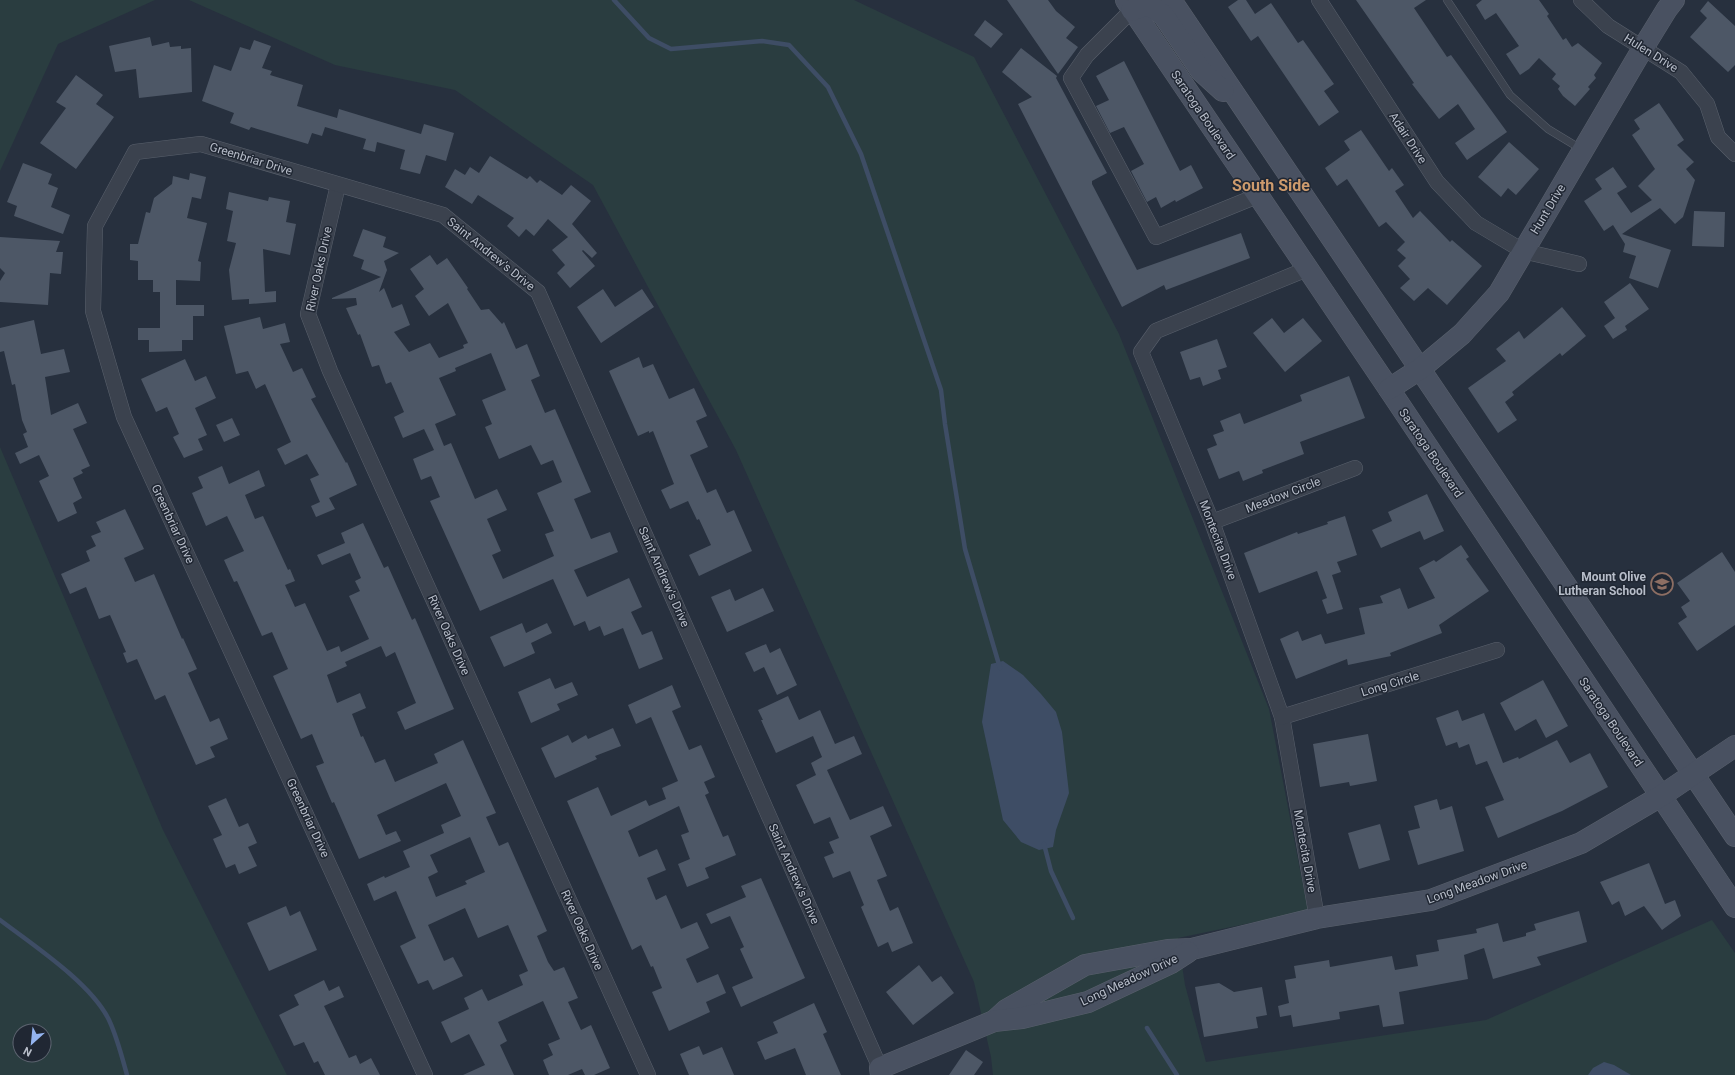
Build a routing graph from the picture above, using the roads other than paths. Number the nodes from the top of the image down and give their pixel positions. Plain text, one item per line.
1 (1171, 0) edge
2 (1319, 0) edge
3 (1447, 0) edge
4 (1581, 0) edge
5 (1674, 0) edge
6 (1129, 5) edge
7 (1643, 48) junction
8 (1248, 114) junction
9 (1583, 150) junction
10 (1735, 154) edge
11 (338, 184) junction
12 (1257, 196) junction
13 (1523, 251) junction
14 (1579, 264) dead end
15 (1307, 269) junction
16 (1420, 369) junction
17 (1389, 389) junction
18 (1355, 468) dead end
19 (1212, 522) junction
20 (1498, 650) dead end
21 (1282, 717) junction
22 (1734, 748) edge
23 (1694, 774) junction
24 (1661, 796) junction
25 (1735, 836) edge
26 (1735, 907) edge
27 (1317, 918) junction
28 (1192, 949) junction
29 (994, 1021) junction
30 (881, 1072) edge
31 (425, 1075) edge
32 (648, 1075) edge

1 - 8 main road
2 - 13 street, Adair Drive
3 - 9 lane
4 - 7 street, Hulen Drive
5 - 7 main road, Hunt Drive
6 - 8 main road
6 - 12 main road, Saratoga Boulevard
6 - 12 street
7 - 9 main road, Hunt Drive
7 - 10 street, Hulen Drive
8 - 16 main road
9 - 13 main road, Hunt Drive
11 - 30 street, Saint Andrew's Drive
11 - 31 street, Greenbriar Drive
11 - 32 street, River Oaks Drive
12 - 15 main road, Saratoga Boulevard
13 - 14 street, Adair Drive
13 - 16 main road, Hunt Drive
15 - 17 main road, Saratoga Boulevard
15 - 19 street, Montecita Drive
16 - 17 main road, Hunt Drive
16 - 23 main road
17 - 24 main road, Saratoga Boulevard
18 - 19 street, Meadow Circle
19 - 21 street, Montecita Drive
20 - 21 street, Long Circle
21 - 27 street, Montecita Drive
22 - 23 main road, Long Meadow Drive
23 - 24 main road, Long Meadow Drive
23 - 25 main road
24 - 26 main road, Saratoga Boulevard
24 - 27 main road, Long Meadow Drive
27 - 28 main road, Long Meadow Drive
28 - 29 main road, Long Meadow Drive
28 - 29 main road, Long Meadow Drive
29 - 30 main road, Long Meadow Drive

